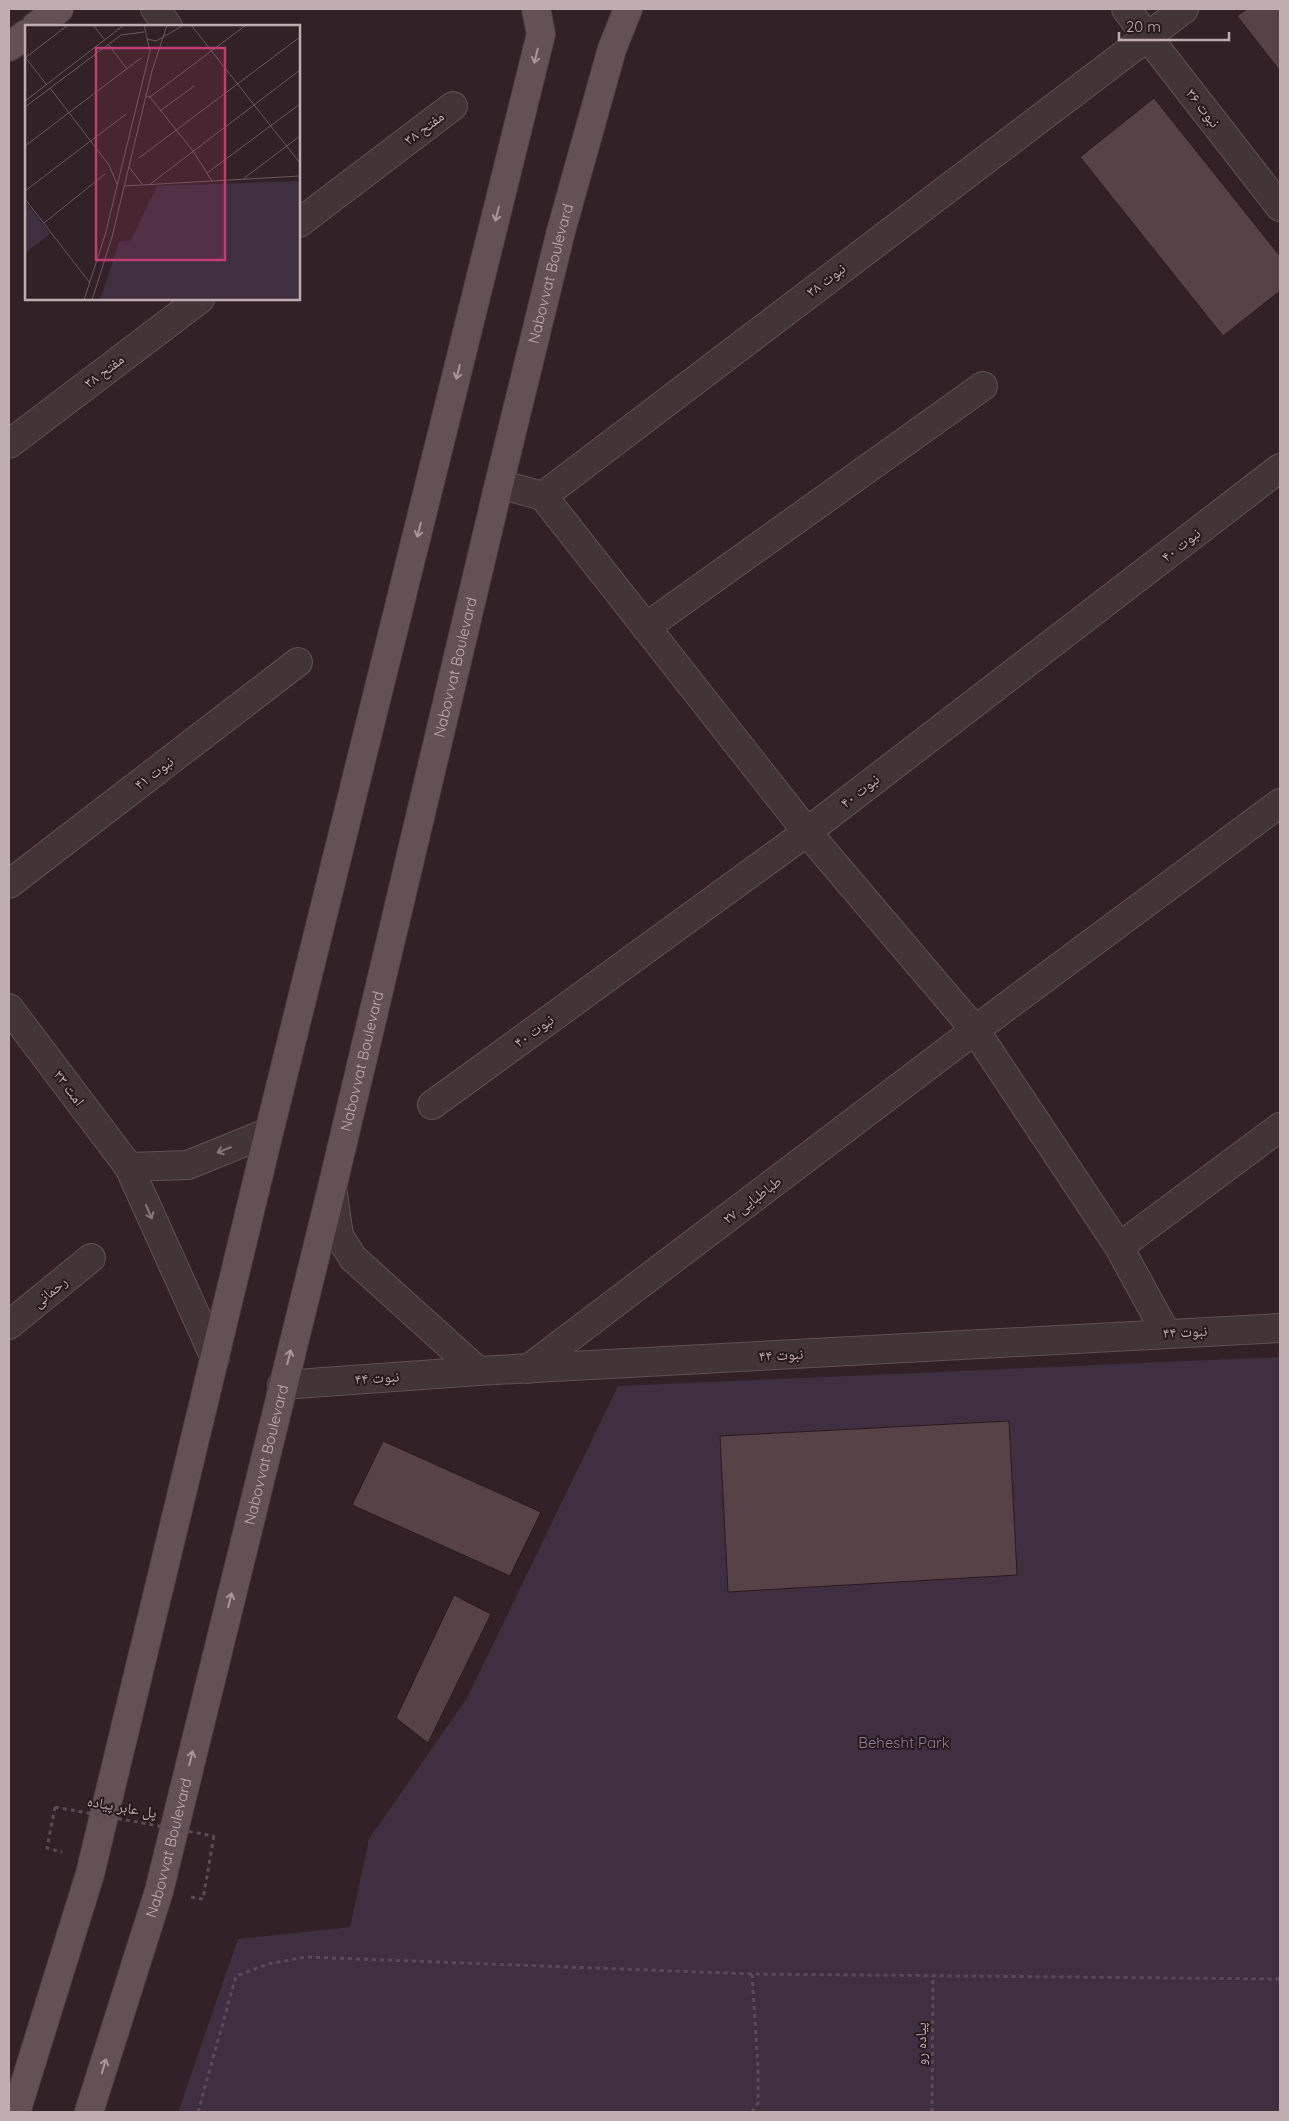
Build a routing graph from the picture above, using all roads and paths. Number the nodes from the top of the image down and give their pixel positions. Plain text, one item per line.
1 (59, 9) edge
2 (155, 9) edge
3 (536, 9) edge
4 (628, 9) edge
5 (1126, 9) edge
6 (1184, 9) edge
7 (37, 25) edge
8 (167, 25) edge
9 (25, 35) edge
10 (1146, 36) junction
11 (9, 47) edge
12 (453, 106) dead end
13 (1280, 207) edge
14 (302, 214) edge
15 (199, 300) edge
16 (983, 386) dead end
17 (9, 444) edge
18 (1280, 468) edge
19 (499, 484) junction
20 (543, 496) junction
21 (646, 627) junction
22 (298, 662) dead end
23 (1280, 803) edge
24 (807, 832) junction
25 (9, 884) edge
26 (9, 1008) edge
27 (975, 1030) junction
28 (432, 1105) dead end
29 (1280, 1127) edge
30 (269, 1132) junction
31 (129, 1167) junction
32 (332, 1188) junction
33 (1119, 1247) junction
34 (91, 1258) dead end
35 (9, 1325) edge
36 (1280, 1328) edge
37 (1166, 1333) junction
38 (215, 1358) junction
39 (528, 1369) junction
40 (478, 1371) junction
41 (282, 1384) junction
42 (47, 1848) dead end
43 (203, 1899) dead end
44 (752, 1974) junction
45 (933, 1976) junction
46 (1280, 1979) edge
47 (16, 2112) edge
48 (90, 2112) edge
49 (198, 2112) edge
50 (752, 2112) edge
51 (932, 2112) edge

1 - 7 main road
2 - 8 street
3 -> 30 main road
4 - 19 main road, Nabovvat Boulevard
5 - 10 street, نبوت ۳۶
6 - 10 street, نبوت ۳۸
9 - 11 main road
10 - 13 street, نبوت ۳۶
10 - 20 street, نبوت ۳۸
12 - 14 street, مفتح ۳۸
15 - 17 street, مفتح ۳۸
16 - 21 street
18 - 24 street, نبوت ۴۰
19 - 20 street
19 - 32 main road, Nabovvat Boulevard
20 - 21 street
21 - 24 street
22 - 25 street, نبوت ۴۱
23 - 27 street, طباطبایی ۲۷
24 - 27 street
24 - 28 street, نبوت ۴۰
26 - 31 street, امت ۳۳
27 - 33 street
27 - 39 street, طباطبایی ۲۷
29 - 33 street
30 -> 31 street
30 - 38 main road
31 -> 38 street, امت ۳۳
32 - 40 street
41 -> 32 main road, Nabovvat Boulevard
33 - 37 street
34 - 35 street, رحمانی
36 - 37 street, نبوت ۴۴
37 - 39 street, نبوت ۴۴
38 - 47 main road
39 - 40 street, نبوت ۴۴
40 - 41 street, نبوت ۴۴
48 -> 41 main road, Nabovvat Boulevard
42 - 43 path, پل عابر پیاده, bridge
44 - 45 path
44 - 49 path
44 - 50 path
45 - 46 path
45 - 51 path, پیاده رو

